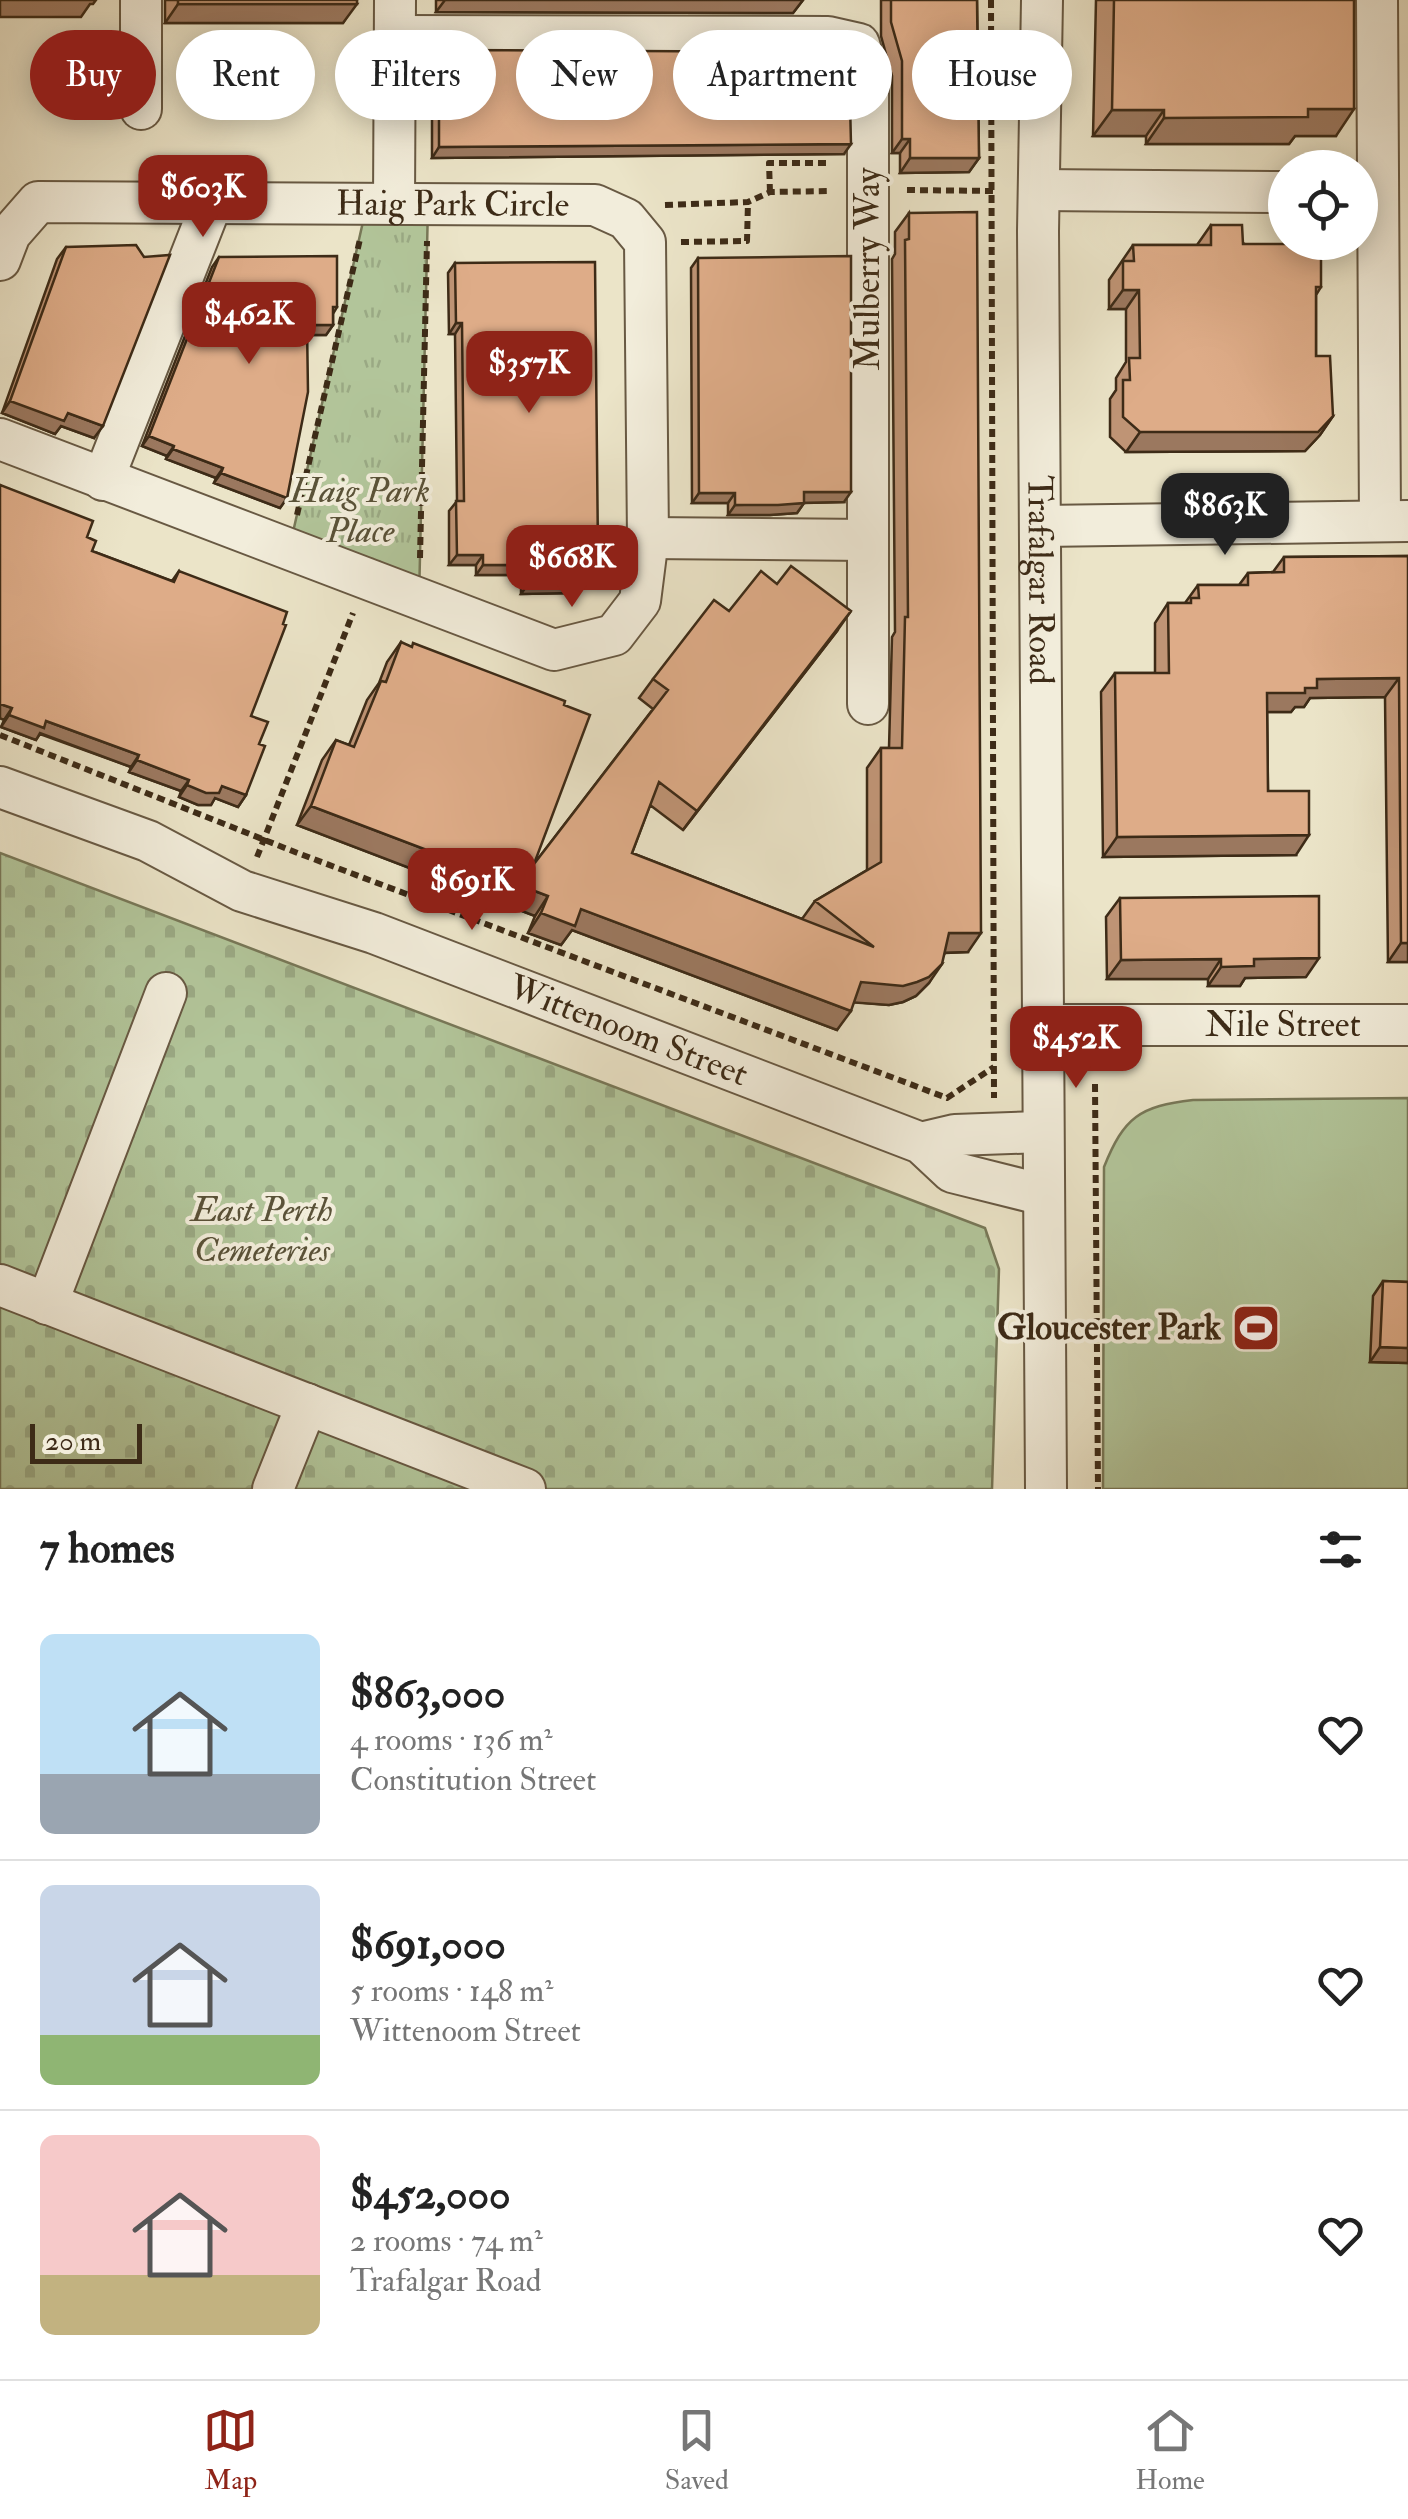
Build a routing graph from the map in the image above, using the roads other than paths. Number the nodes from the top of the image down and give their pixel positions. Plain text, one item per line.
1 (141, 0) edge
2 (1042, 0) edge
3 (395, 18) edge
4 (1387, 21) edge
5 (141, 30) edge
6 (1040, 190) junction
7 (1268, 192) edge
8 (1382, 193) edge
9 (394, 204) junction
10 (211, 205) junction
11 (0, 260) edge
12 (1394, 363) edge
13 (0, 440) edge
14 (103, 480) junction
15 (1394, 521) edge
16 (1042, 526) junction
17 (648, 538) junction
18 (868, 540) junction
19 (868, 704) dead end
20 (0, 787) edge
21 (166, 992) dead end
22 (1040, 1025) junction
23 (1408, 1025) edge
24 (921, 1143) junction
25 (1042, 1162) junction
26 (0, 1285) edge
27 (47, 1304) junction
28 (307, 1404) junction
29 (273, 1489) edge
30 (524, 1489) edge
31 (1046, 1489) edge

1 - 5 street
2 - 6 street, Trafalgar Road
3 - 9 street
3 - 18 street, Mulberry Way
4 - 8 street
6 - 7 street
6 - 16 street, Trafalgar Road
8 - 12 street
9 - 10 street, Haig Park Circle
9 - 17 street, Haig Park Circle
10 - 11 street, Haig Park Circle
10 - 14 street
12 - 15 street
13 - 14 street
14 - 17 street
15 - 16 street
16 - 22 street, Trafalgar Road
17 - 18 street
18 - 19 street, Mulberry Way
20 - 24 street, Wittenoom Street
21 - 27 street
22 - 23 street, Nile Street
22 - 25 street, Trafalgar Road
24 - 25 street
24 - 25 street, Wittenoom Street
25 - 31 street, Trafalgar Road
26 - 27 street
27 - 28 street
28 - 29 street
28 - 30 street

